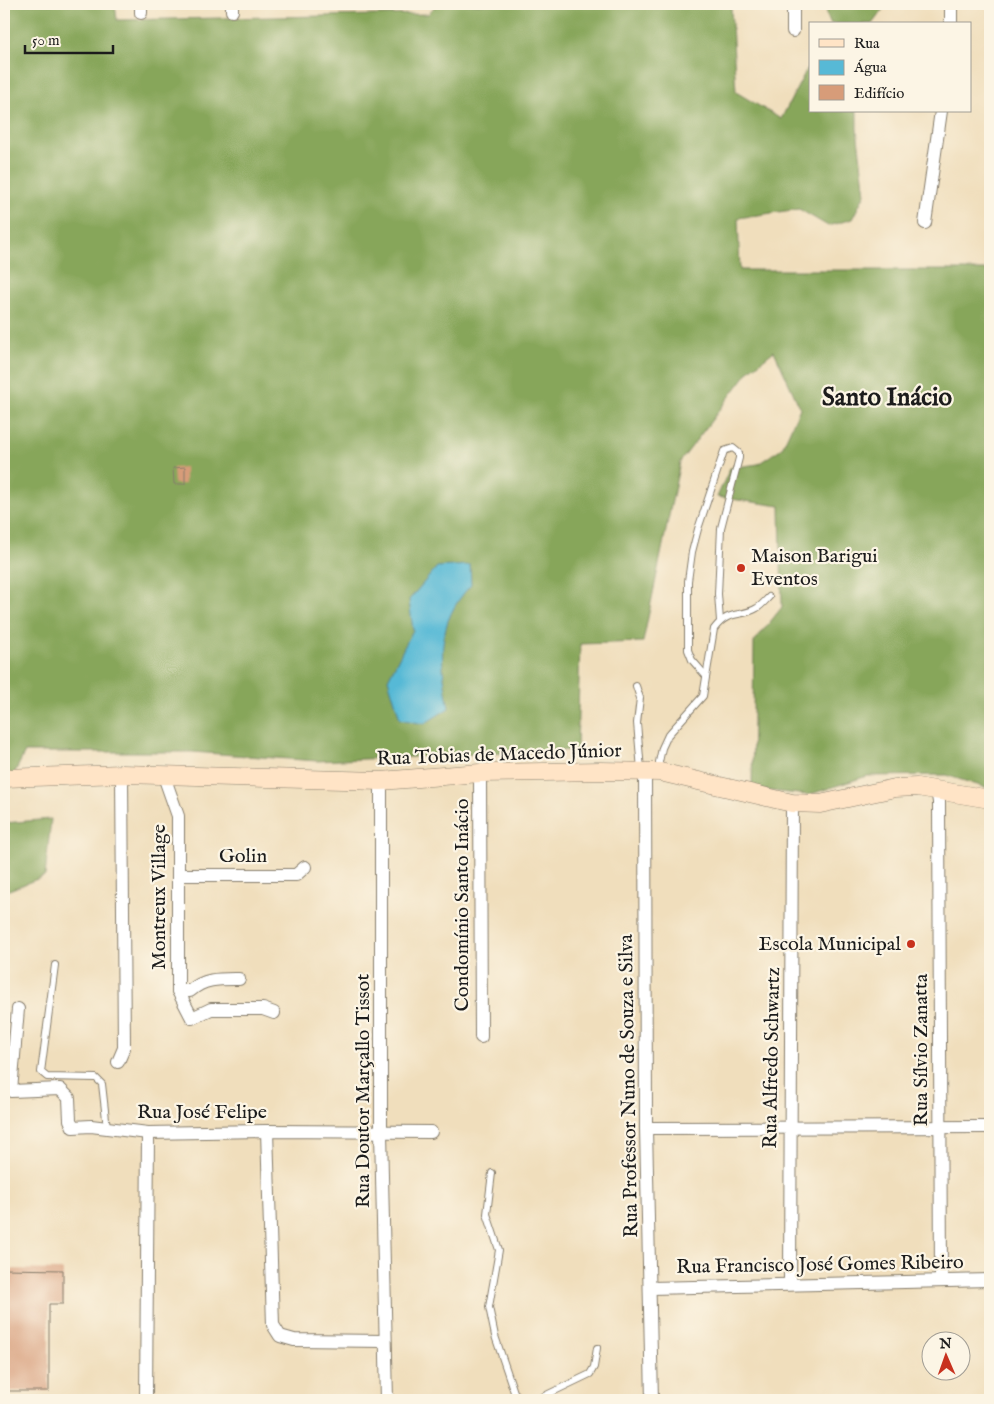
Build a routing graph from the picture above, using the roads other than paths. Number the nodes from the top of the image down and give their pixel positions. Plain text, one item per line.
1 (793, 4) edge
2 (951, 4) edge
3 (951, 22) edge
4 (793, 31) dead end
5 (942, 112) edge
6 (925, 223) dead end
7 (769, 597) dead end
8 (720, 621) junction
9 (706, 676) junction
10 (636, 686) dead end
11 (649, 772) junction
12 (480, 773) junction
13 (122, 774) junction
14 (166, 774) junction
15 (4, 778) edge
16 (381, 781) junction
17 (937, 790) junction
18 (990, 799) edge
19 (792, 803) junction
20 (305, 867) dead end
21 (179, 875) junction
22 (55, 965) dead end
23 (239, 979) dead end
24 (178, 991) junction
25 (18, 1009) dead end
26 (274, 1013) dead end
27 (481, 1038) dead end
28 (118, 1062) dead end
29 (8, 1091) edge
30 (790, 1126) junction
31 (990, 1127) edge
32 (107, 1128) junction
33 (646, 1128) junction
34 (940, 1128) junction
35 (267, 1131) junction
36 (381, 1132) junction
37 (431, 1132) dead end
38 (148, 1133) junction
39 (492, 1172) dead end
40 (990, 1280) edge
41 (941, 1281) junction
42 (790, 1283) junction
43 (651, 1288) junction
44 (384, 1341) junction
45 (597, 1348) dead end
46 (146, 1400) edge
47 (387, 1400) edge
48 (535, 1400) edge
49 (539, 1400) edge
50 (652, 1400) edge

1 - 4 street
2 - 3 street
5 - 6 street
7 - 8 lane
8 - 9 lane
8 - 9 lane
9 - 11 lane
10 - 11 lane
11 - 12 street, Rua Tobias de Macedo Júnior
11 - 19 street, Rua Tobias de Macedo Júnior
11 - 33 street, Rua Professor Nuno de Souza e Silva
12 - 16 street, Rua Tobias de Macedo Júnior
12 - 27 street, Condomínio Santo Inácio
13 - 14 street, Rua Tobias de Macedo Júnior
13 - 15 street, Rua Tobias de Macedo Júnior
13 - 28 street
14 - 16 street, Rua Tobias de Macedo Júnior
14 - 21 street, Montreux Village
16 - 36 street, Rua Doutor Marçallo Tissot
17 - 18 street, Rua Tobias de Macedo Júnior
17 - 19 street, Rua Tobias de Macedo Júnior
17 - 34 street, Rua Sílvio Zanatta
19 - 30 street, Rua Alfredo Schwartz
20 - 21 street, Golin
21 - 24 street, Montreux Village
22 - 32 lane
23 - 24 street
24 - 26 street, Montreux Village
25 - 29 street
29 - 32 street, Rua José Felipe
30 - 33 street
30 - 34 street
30 - 42 street, Rua Alfredo Schwartz
31 - 34 street
32 - 38 street, Rua José Felipe
33 - 43 street, Rua Professor Nuno de Souza e Silva
34 - 41 street, Rua Sílvio Zanatta
35 - 36 street, Rua José Felipe
35 - 38 street, Rua José Felipe
35 - 44 street
36 - 37 street, Rua José Felipe
36 - 44 street, Rua Doutor Marçallo Tissot
38 - 46 street
39 - 48 lane
40 - 41 street, Rua Francisco José Gomes Ribeiro
41 - 42 street, Rua Francisco José Gomes Ribeiro
42 - 43 street, Rua Francisco José Gomes Ribeiro
43 - 50 street, Rua Professor Nuno de Souza e Silva
44 - 47 street, Rua Doutor Marçallo Tissot
45 - 48 lane
48 - 49 lane

